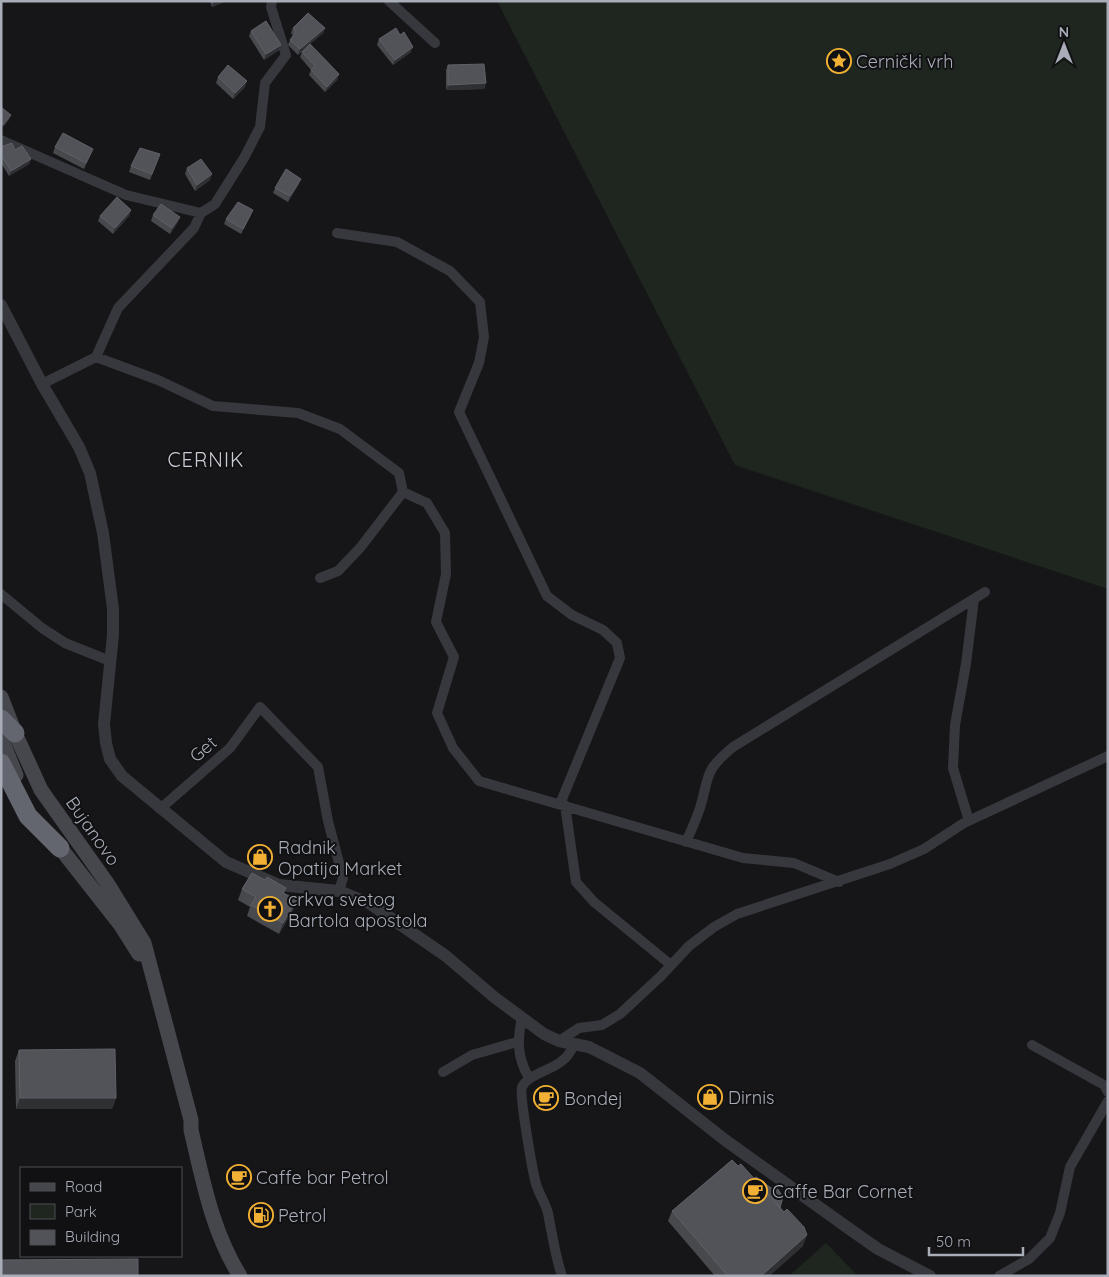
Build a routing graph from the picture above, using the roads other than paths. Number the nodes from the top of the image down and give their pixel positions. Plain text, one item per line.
1 (272, 1) edge
2 (389, 1) edge
3 (435, 43) dead end
4 (1, 140) edge
5 (201, 213) junction
6 (337, 233) dead end
7 (1, 306) edge
8 (96, 357) junction
9 (42, 384) junction
10 (403, 492) junction
11 (320, 578) dead end
12 (985, 592) dead end
13 (1, 594) edge
14 (974, 599) junction
15 (110, 661) junction
16 (1, 697) edge
17 (1, 719) edge
18 (8, 736) edge
19 (1108, 756) edge
20 (1, 764) edge
21 (562, 805) junction
22 (160, 809) junction
23 (969, 821) junction
24 (686, 842) junction
25 (60, 848) junction
26 (839, 882) junction
27 (339, 890) junction
28 (671, 965) junction
29 (156, 986) junction
30 (522, 1018) junction
31 (558, 1041) junction
32 (517, 1042) junction
33 (574, 1045) junction
34 (1032, 1045) dead end
35 (443, 1072) dead end
36 (529, 1078) junction
37 (1108, 1092) edge
38 (1108, 1101) edge
39 (240, 1276) edge
40 (562, 1276) edge
41 (930, 1276) edge
42 (999, 1276) edge

1 - 5 street
2 - 3 street
4 - 5 street
5 - 8 street
6 - 21 street
7 - 9 street
8 - 9 street
8 - 10 street
9 - 15 street
10 - 11 street
10 - 21 street
12 - 14 street
13 - 15 street
14 - 23 street
14 - 24 street
15 - 22 street
16 - 18 main road, Bujanovo
17 - 18 highway
18 - 25 main road, Bujanovo
18 - 29 main road, Bujanovo
19 - 23 street
20 - 25 highway
21 - 24 street
21 - 28 street
22 - 27 street
22 - 27 street, Get
23 - 26 street
24 - 26 street
25 - 29 main road, Bujanovo
26 - 28 street
27 - 30 street
28 - 31 street
29 - 39 main road, Bujanovo
30 - 31 street
30 - 32 street
31 - 33 street
32 - 35 street
32 - 36 street
33 - 36 street
33 - 41 street
34 - 37 street
36 - 40 street
38 - 42 street

